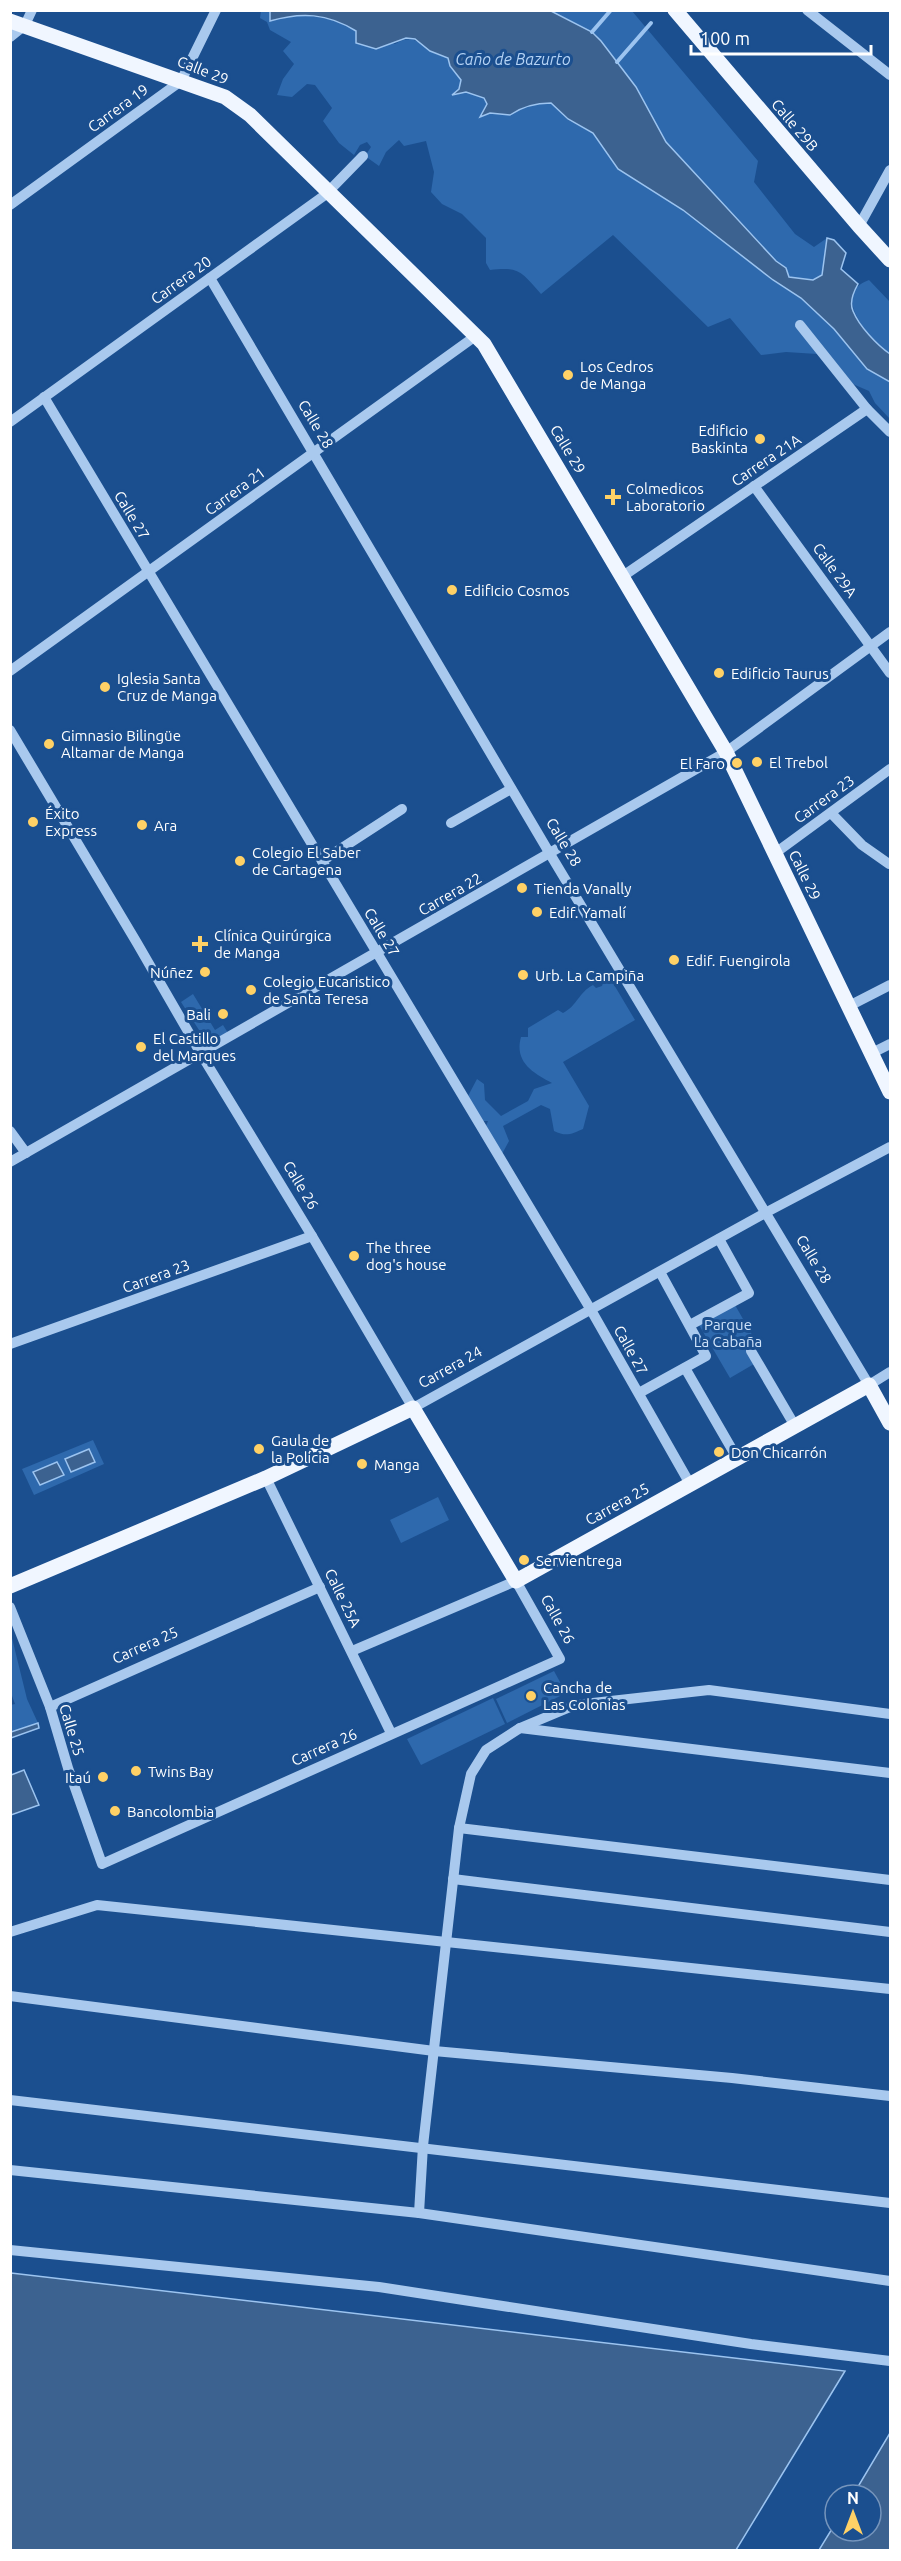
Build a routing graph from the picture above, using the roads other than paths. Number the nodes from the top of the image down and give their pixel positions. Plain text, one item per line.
1 (32, 10) edge
2 (216, 10) edge
3 (675, 10) edge
4 (807, 10) edge
5 (18, 23) edge
6 (10, 37) edge
7 (891, 75) edge
8 (181, 81) junction
9 (363, 156) dead end
10 (891, 170) edge
11 (330, 191) junction
12 (10, 205) edge
13 (858, 226) junction
14 (891, 260) edge
15 (210, 278) junction
16 (800, 325) dead end
17 (477, 335) junction
18 (44, 397) junction
19 (867, 409) junction
20 (10, 422) edge
21 (891, 432) edge
22 (312, 453) junction
23 (754, 486) junction
24 (149, 571) junction
25 (623, 576) junction
26 (891, 632) edge
27 (872, 646) junction
28 (10, 671) edge
29 (891, 673) edge
30 (10, 730) edge
31 (726, 752) junction
32 (891, 769) edge
33 (511, 789) junction
34 (402, 809) dead end
35 (831, 813) junction
36 (451, 823) dead end
37 (550, 854) junction
38 (774, 854) junction
39 (322, 861) junction
40 (889, 864) edge
41 (377, 953) junction
42 (891, 985) edge
43 (849, 1006) junction
44 (891, 1044) edge
45 (200, 1053) junction
46 (872, 1053) junction
47 (891, 1092) edge
48 (10, 1131) edge
49 (891, 1147) edge
50 (26, 1153) junction
51 (10, 1162) edge
52 (765, 1213) junction
53 (312, 1236) junction
54 (719, 1239) junction
55 (660, 1272) junction
56 (591, 1310) junction
57 (690, 1325) junction
58 (10, 1344) edge
59 (751, 1351) dead end
60 (685, 1368) junction
61 (891, 1372) edge
62 (868, 1385) junction
63 (639, 1393) junction
64 (413, 1408) junction
65 (891, 1422) edge
66 (795, 1426) junction
67 (737, 1458) junction
68 (266, 1478) junction
69 (690, 1484) junction
70 (516, 1581) junction
71 (10, 1586) edge
72 (321, 1587) junction
73 (10, 1606) edge
74 (352, 1652) junction
75 (560, 1659) joint
76 (50, 1707) junction
77 (891, 1714) edge
78 (520, 1728) junction
79 (391, 1733) junction
80 (891, 1773) edge
81 (459, 1828) junction
82 (102, 1864) joint
83 (453, 1879) junction
84 (891, 1880) edge
85 (10, 1932) edge
86 (891, 1932) edge
87 (448, 1941) junction
88 (891, 1989) edge
89 (10, 1996) edge
90 (434, 2051) junction
91 (891, 2096) edge
92 (10, 2100) edge
93 (423, 2146) junction
94 (10, 2170) edge
95 (891, 2203) edge
96 (419, 2213) junction
97 (10, 2250) edge
98 (891, 2281) edge
99 (891, 2361) edge

1 - 5 street
2 - 8 street, Carrera 19
3 - 13 main road, Calle 29B
4 - 7 street
5 - 6 street
5 - 8 main road, Calle 29
8 - 11 main road, Calle 29
8 - 12 street, Carrera 19
9 - 11 street, Carrera 20
10 - 13 street
11 - 15 street, Carrera 20
11 - 17 main road, Calle 29
13 - 14 main road, Calle 29B
15 - 18 street, Carrera 20
15 - 22 street, Calle 28
16 - 19 street
17 - 22 street, Carrera 21
17 - 25 main road, Calle 29
18 - 20 street, Carrera 20
18 - 24 street, Calle 27
19 - 21 street
19 - 23 street, Carrera 21A
22 - 24 street, Carrera 21
22 - 33 street, Calle 28
23 - 25 street, Carrera 21A
23 - 27 street, Calle 29A
24 - 28 street, Carrera 21
24 - 39 street, Calle 27
25 - 31 main road, Calle 29
26 - 27 street, Carrera 22
27 - 29 street, Calle 29A
27 - 31 street, Carrera 22
30 - 45 street, Calle 26
31 - 37 street, Carrera 22
31 - 38 main road, Calle 29
32 - 35 street, Carrera 23
33 - 36 street
33 - 37 street, Calle 28
34 - 39 street
35 - 38 street, Carrera 23
35 - 40 street
37 - 41 street, Carrera 22
37 - 52 street, Calle 28
38 - 43 main road, Calle 29
39 - 41 street, Calle 27
41 - 45 street, Carrera 22
41 - 56 street, Calle 27
42 - 43 street
43 - 46 main road, Calle 29
44 - 46 street
45 - 50 street, Carrera 22
45 - 53 street, Calle 26
46 - 47 main road, Calle 29
48 - 50 street
49 - 52 street, Carrera 24
50 - 51 street, Carrera 22
52 - 54 street, Carrera 24
52 - 62 street, Calle 28
53 - 58 street, Carrera 23
53 - 64 street, Calle 26
54 - 55 street, Carrera 24
54 - 57 street
55 - 56 street, Carrera 24
55 - 57 street
56 - 63 street, Calle 27
56 - 64 street, Carrera 24
57 - 60 street
59 - 66 street
60 - 63 street
60 - 67 street
61 - 62 street, Carrera 25
62 - 65 main road, Calle 28
62 - 66 main road, Carrera 25
63 - 69 street, Calle 27
64 - 68 main road, Carrera 24
64 - 70 main road, Calle 26
66 - 67 main road, Carrera 25
67 - 69 main road, Carrera 25
68 - 71 main road, Carrera 24
68 - 72 street, Calle 25A
69 - 70 main road, Carrera 25
70 - 74 street, Carrera 25
70 - 75 street, Calle 26
72 - 74 street, Calle 25A
72 - 76 street, Carrera 25
73 - 76 street, Calle 25
74 - 79 street, Calle 25A
75 - 79 street, Carrera 26
76 - 82 street, Calle 25
77 - 78 street
78 - 80 street
78 - 81 street
79 - 82 street, Carrera 26
81 - 83 street
81 - 84 street
83 - 86 street
83 - 87 street
85 - 87 street
87 - 88 street
87 - 90 street
89 - 90 street
90 - 91 street
90 - 93 street
92 - 93 street
93 - 95 street
93 - 96 street
94 - 96 street
96 - 98 street
97 - 99 street

